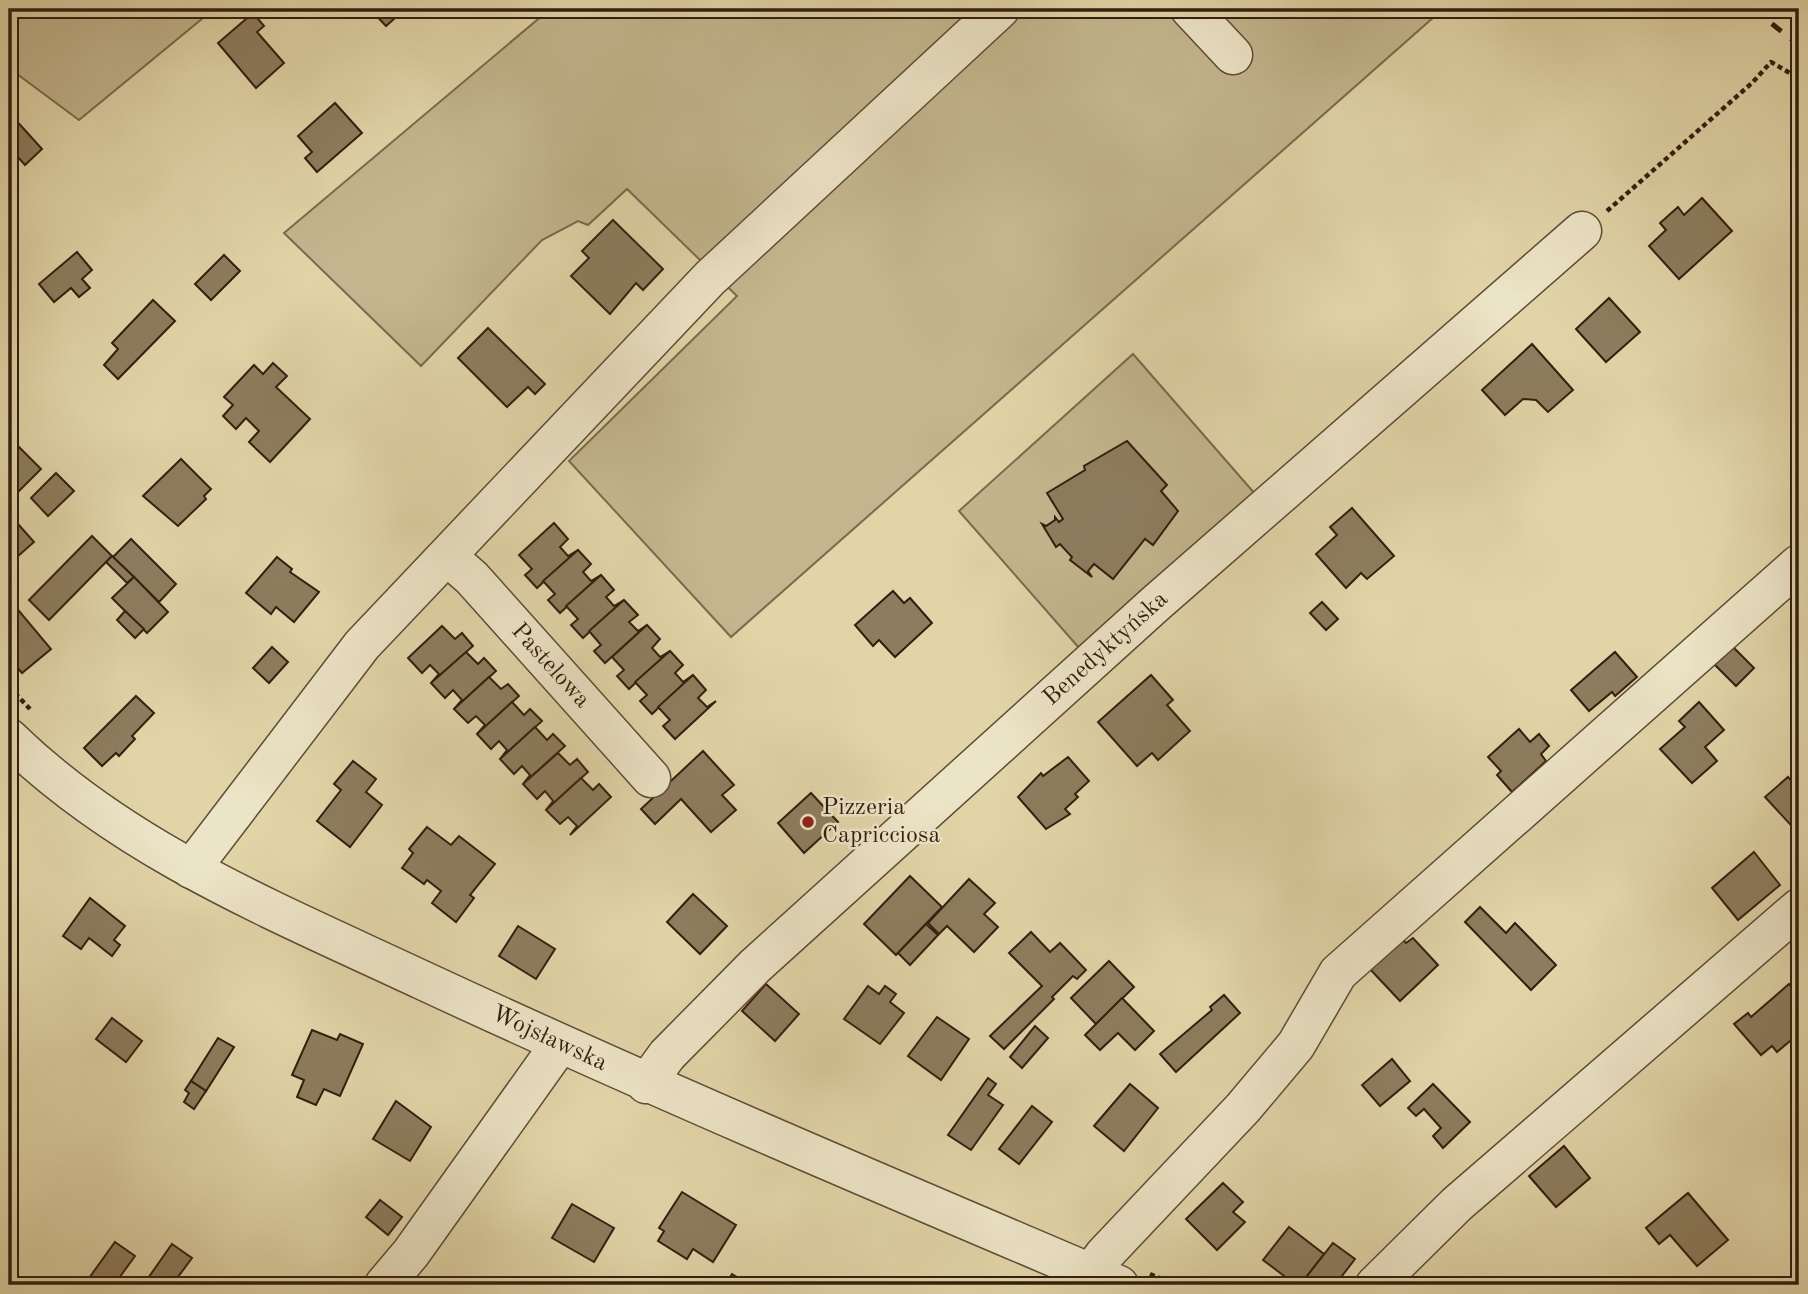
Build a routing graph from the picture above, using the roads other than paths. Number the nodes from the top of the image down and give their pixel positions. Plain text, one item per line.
1 (1000, 9) edge
2 (1190, 9) edge
3 (1233, 55) dead end
4 (1582, 231) road end
5 (448, 557) junction
6 (1799, 564) edge
7 (9, 738) edge
8 (651, 778) dead end
9 (191, 869) junction
10 (1799, 908) edge
11 (560, 1044) junction
12 (646, 1084) junction
13 (1105, 1279) edge
14 (384, 1285) edge
15 (1375, 1285) edge

1 - 5 street
2 - 3 street
4 - 12 street, Benedyktyńska
5 - 8 street, Pastelowa
5 - 9 street
6 - 13 street
7 - 9 street, Wojsławska
9 - 11 street, Wojsławska
10 - 15 street
11 - 12 street, Wojsławska
11 - 14 street
12 - 13 street, Wojsławska

